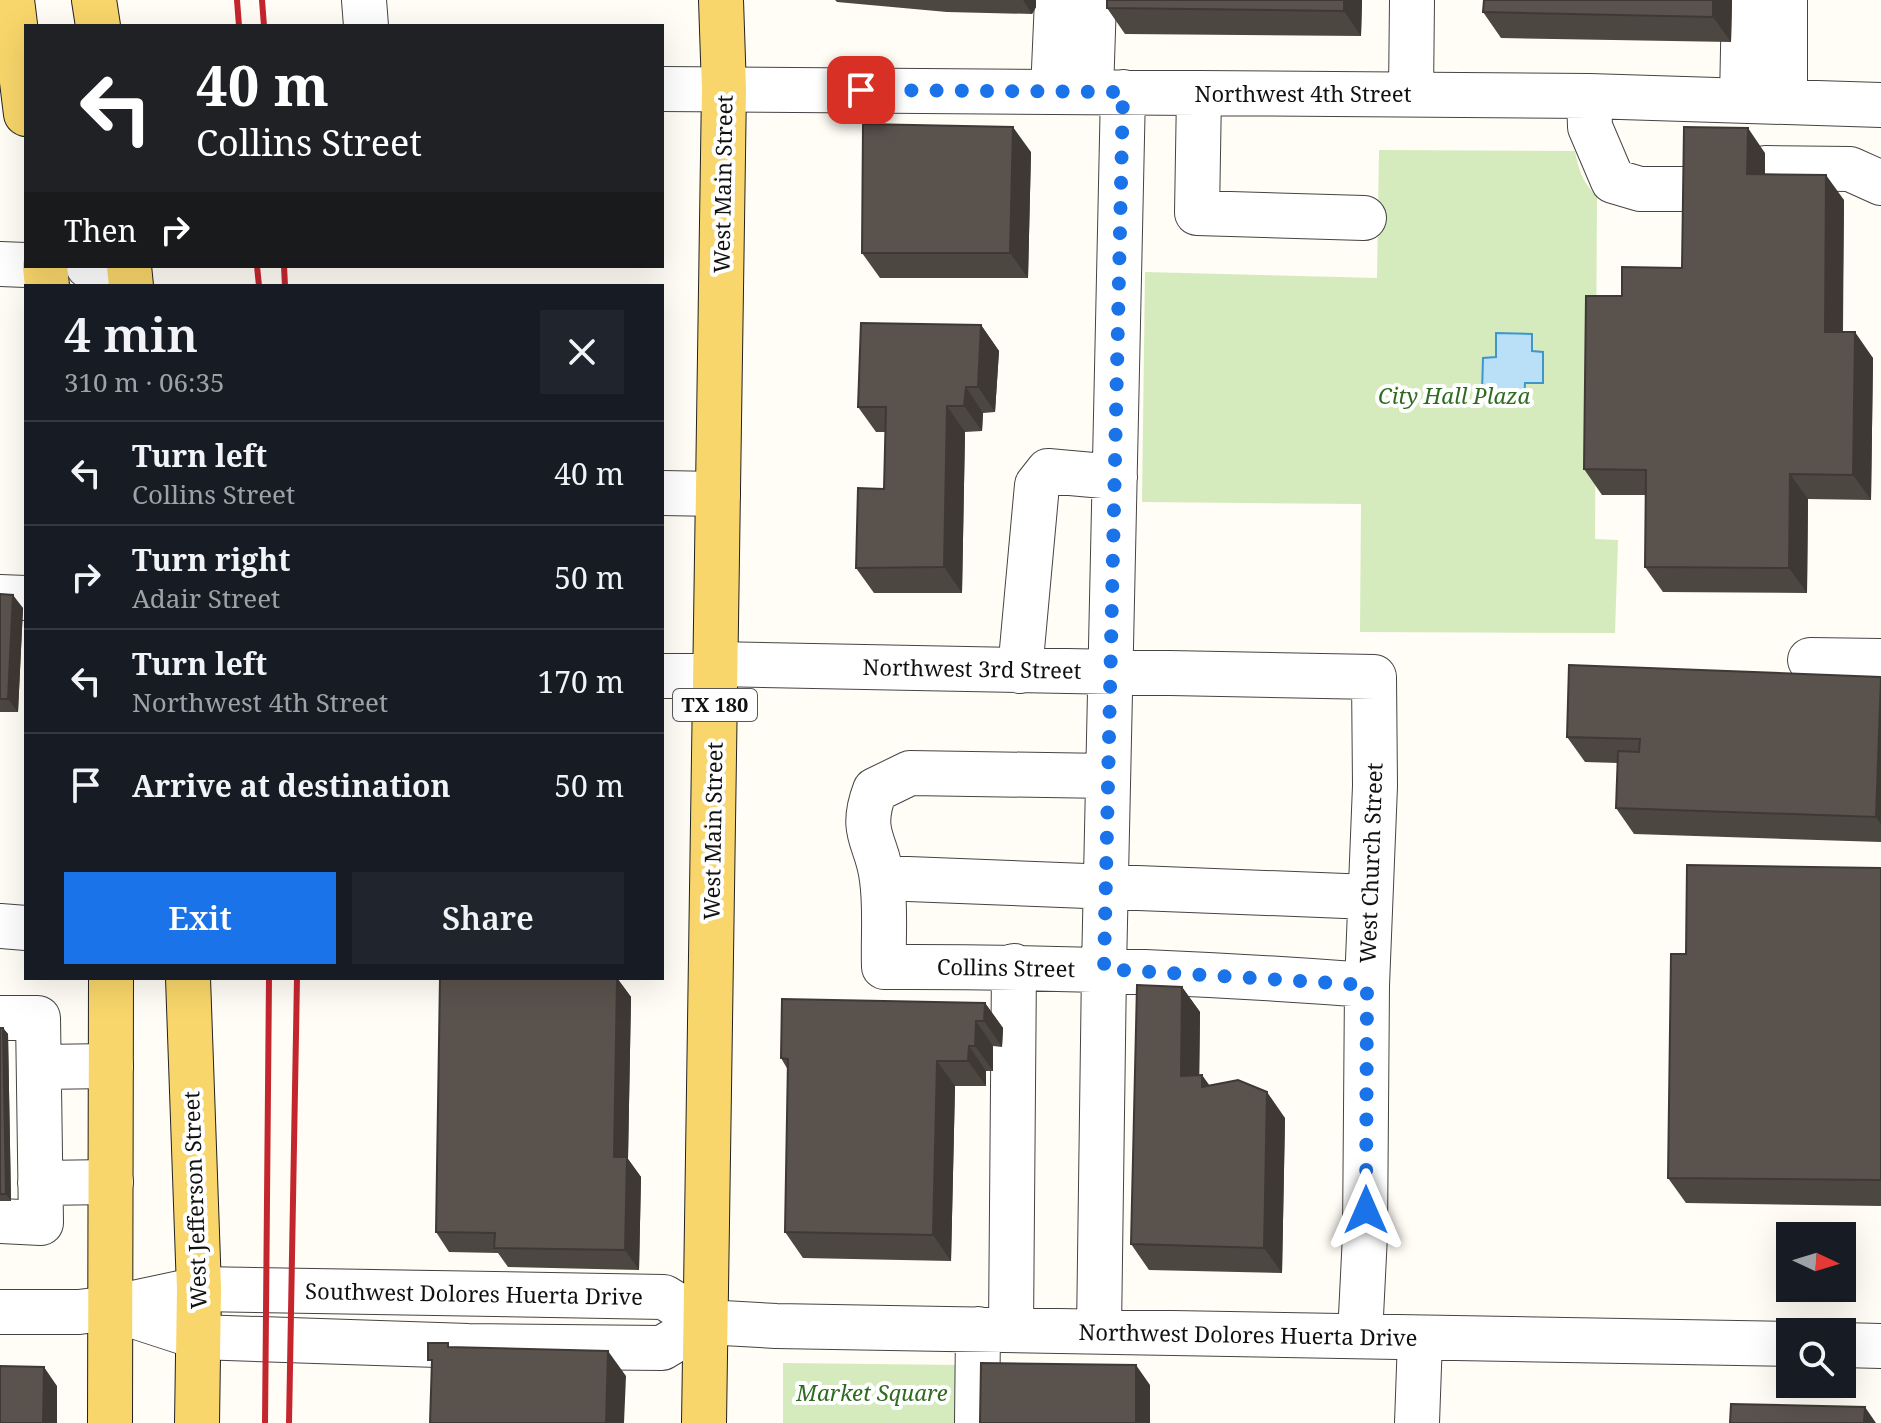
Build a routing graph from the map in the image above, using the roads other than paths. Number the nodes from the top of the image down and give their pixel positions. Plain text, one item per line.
1 (12, 0) edge
2 (94, 0) edge
3 (364, 0) edge
4 (721, 0) edge
5 (1057, 0) edge
6 (1094, 0) edge
7 (1412, 0) edge
8 (1744, 0) edge
9 (1785, 0) edge
10 (98, 24) edge
11 (366, 24) edge
12 (664, 89) edge
13 (724, 89) junction
14 (1089, 92) junction
15 (1199, 94) junction
16 (1411, 94) junction
17 (1604, 97) junction
18 (24, 98) edge
19 (1742, 100) junction
20 (1785, 102) junction
21 (1881, 105) edge
22 (1701, 178) edge
23 (1765, 178) edge
24 (1881, 186) edge
25 (1364, 218) dead end
26 (0, 264) edge
27 (24, 265) edge
28 (1115, 477) junction
29 (664, 493) edge
30 (718, 494) junction
31 (0, 597) edge
32 (24, 598) edge
33 (1810, 660) dead end
34 (1881, 661) edge
35 (715, 670) junction
36 (1020, 671) junction
37 (1110, 672) junction
38 (664, 676) edge
39 (1374, 677) joint
40 (1108, 776) junction
41 (882, 878) junction
42 (1105, 888) junction
43 (1370, 897) junction
44 (0, 926) edge
45 (24, 928) edge
46 (1014, 966) junction
47 (1104, 969) junction
48 (111, 980) edge
49 (188, 980) edge
50 (1367, 985) junction
51 (0, 1018) edge
52 (111, 1066) junction
53 (39, 1067) junction
54 (111, 1182) junction
55 (40, 1183) junction
56 (0, 1221) edge
57 (199, 1289) junction
58 (110, 1308) junction
59 (0, 1312) edge
60 (705, 1322) junction
61 (995, 1329) junction
62 (1099, 1331) junction
63 (1360, 1336) junction
64 (198, 1337) junction
65 (1420, 1339) junction
66 (1776, 1344) edge
67 (1856, 1345) edge
68 (1881, 1346) edge
69 (110, 1423) edge
70 (197, 1423) edge
71 (704, 1423) edge
72 (977, 1423) edge
73 (1417, 1423) edge

1 - 18 main road
2 - 10 main road
3 - 11 street
4 - 13 main road, West Main Street / TX 180
5 - 14 street
6 - 14 street
7 - 16 street
8 - 19 street
9 - 20 street
12 - 13 street, Northwest 4th Street
13 - 14 street, Northwest 4th Street
13 - 30 main road, West Main Street / TX 180
14 - 15 street, Northwest 4th Street
14 - 28 street
15 - 16 street, Northwest 4th Street
15 - 25 street
16 - 17 street, Northwest 4th Street
17 - 19 street, Northwest 4th Street
17 - 22 street
19 - 20 street, Northwest 4th Street
20 - 21 street, Northwest 4th Street
23 - 24 street
26 - 27 street
28 - 36 street
28 - 37 street
29 - 30 street
30 - 35 main road, West Main Street / TX 180
31 - 32 street
33 - 34 street
35 - 36 street, Northwest 3rd Street
35 - 38 street, Northwest 3rd Street
35 - 60 main road, West Main Street / TX 180
36 - 37 street, Northwest 3rd Street
37 - 39 street, Northwest 3rd Street
37 - 40 street
39 - 43 street, West Church Street
40 - 41 street
40 - 42 street
41 - 42 street
41 - 46 street, Collins Street
42 - 43 street
42 - 47 street
43 - 50 street, West Church Street
44 - 45 street
46 - 47 street, Collins Street
46 - 61 street
47 - 50 street, Collins Street
47 - 62 street
48 - 52 main road
49 - 57 main road, West Jefferson Street
50 - 63 street, West Church Street
51 - 53 street
52 - 53 street
52 - 54 main road
53 - 55 street
54 - 55 street
54 - 58 main road
55 - 56 street
57 - 58 street, Southwest Dolores Huerta Drive
57 - 60 street, Southwest Dolores Huerta Drive
57 - 64 main road, West Jefferson Street
58 - 59 street, Southwest Dolores Huerta Drive
58 - 64 street, Southwest Dolores Huerta Drive
58 - 69 main road
60 - 61 street, Northwest Dolores Huerta Drive
60 - 64 street, Southwest Dolores Huerta Drive
60 - 71 main road, West Main Street / TX 180
61 - 62 street, Northwest Dolores Huerta Drive
61 - 72 street
62 - 63 street, Northwest Dolores Huerta Drive
63 - 65 street, Northwest Dolores Huerta Drive
64 - 70 main road, West Jefferson Street
65 - 66 street, Northwest Dolores Huerta Drive
65 - 73 street
67 - 68 street

